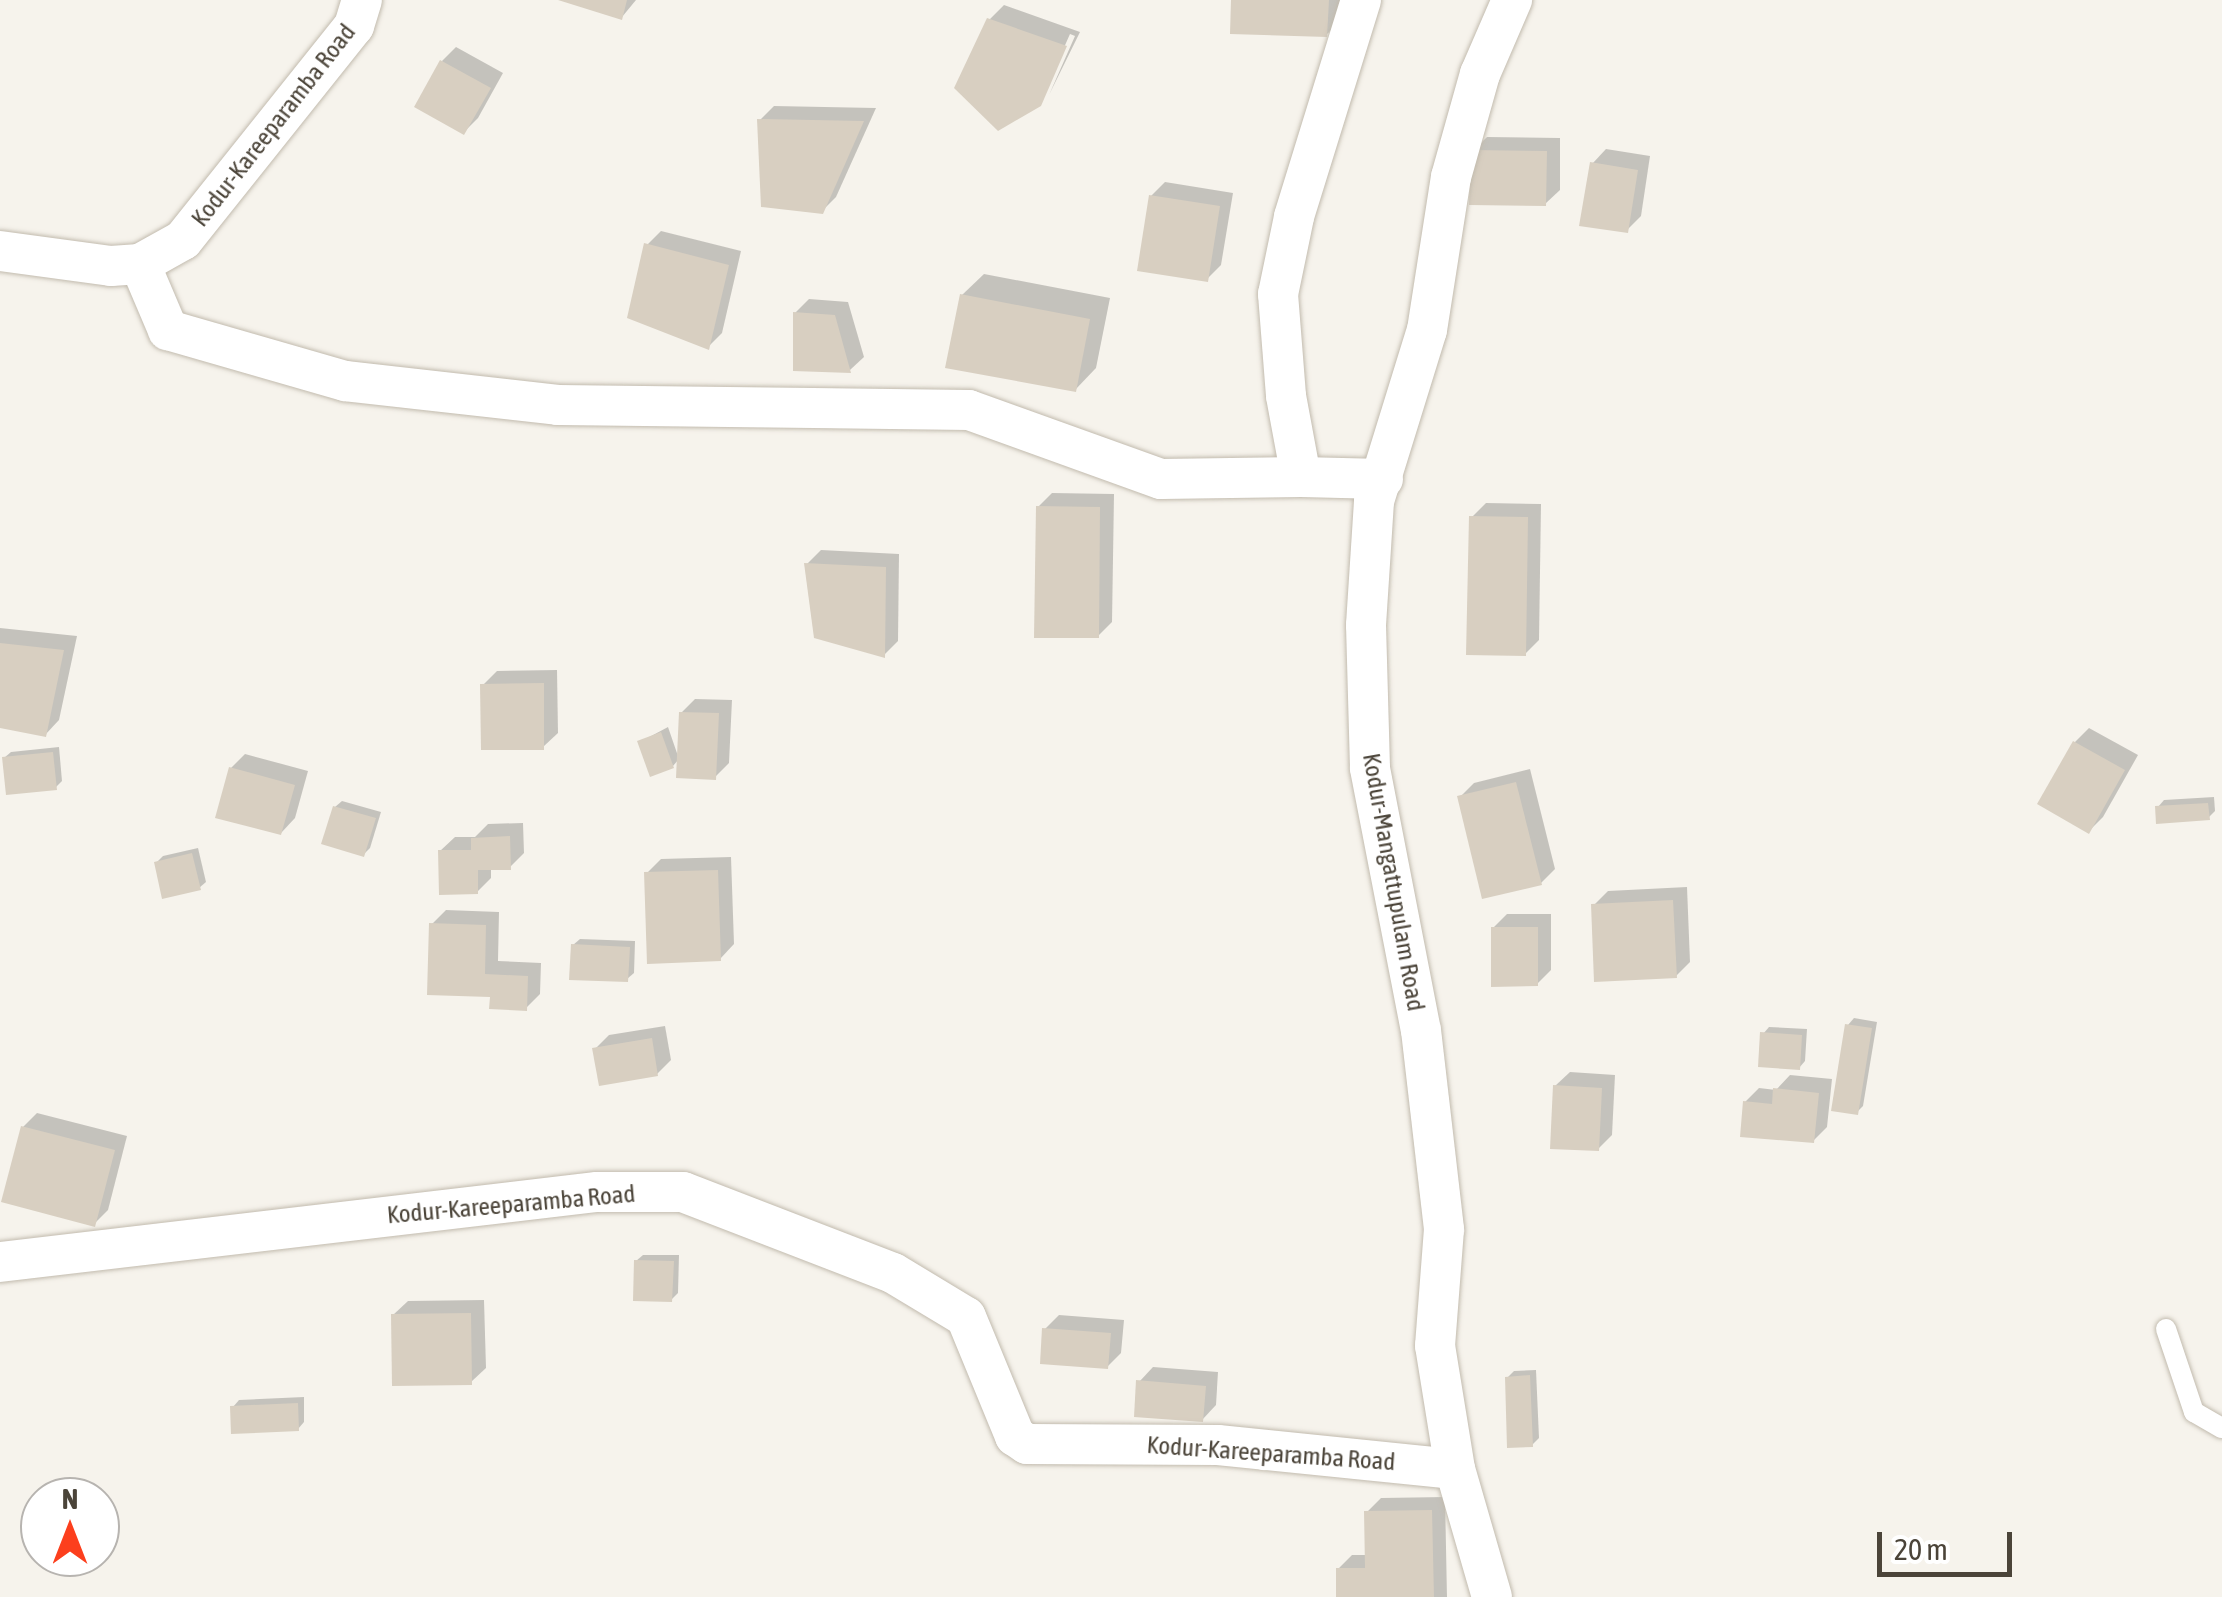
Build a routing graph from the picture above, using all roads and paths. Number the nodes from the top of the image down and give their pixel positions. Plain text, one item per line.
1 (362, 0) edge
2 (1361, 0) edge
3 (1512, 0) edge
4 (0, 251) edge
5 (140, 264) junction
6 (1301, 477) junction
7 (1383, 479) junction
8 (0, 1262) edge
9 (2166, 1329) dead end
10 (2222, 1428) edge
11 (1455, 1469) junction
12 (1492, 1597) edge

1 - 5 street, Kodur-Kareeparamba Road
2 - 6 street
3 - 7 street, Kodur-Mangattupulam Road
4 - 5 street
5 - 6 street
6 - 7 street
7 - 11 street, Kodur-Mangattupulam Road
8 - 11 street, Kodur-Kareeparamba Road
9 - 10 lane
11 - 12 street, Kodur-Mangattupulam Road

